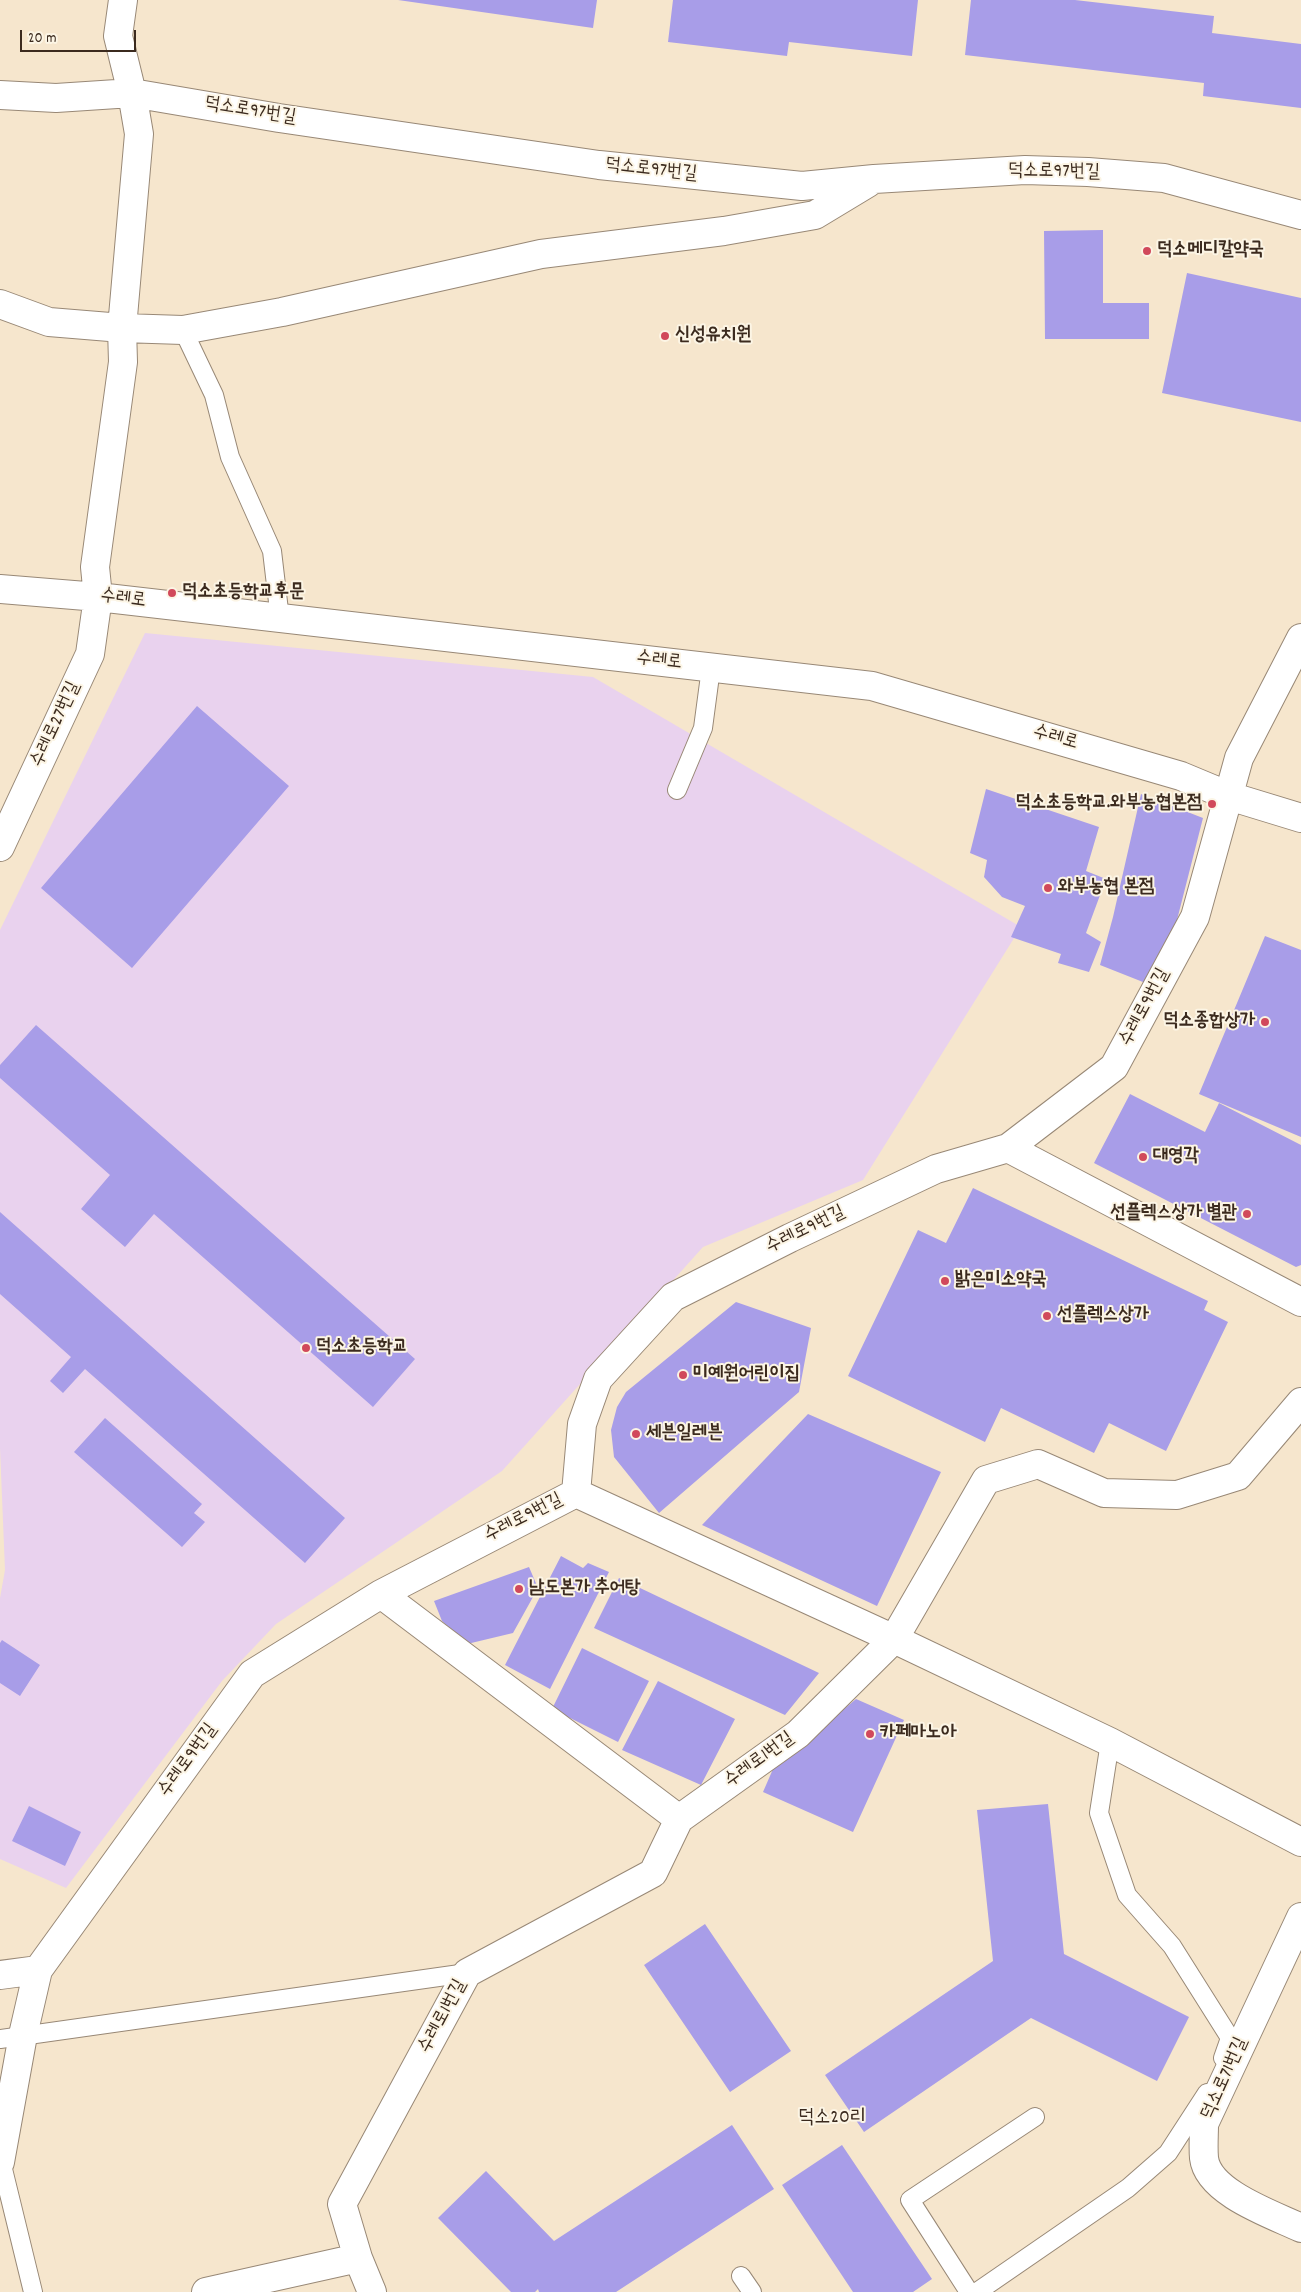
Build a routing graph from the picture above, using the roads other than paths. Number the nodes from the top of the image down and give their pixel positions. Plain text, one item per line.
1 (123, 0) edge
2 (132, 93) junction
3 (0, 94) edge
4 (874, 179) junction
5 (1301, 214) edge
6 (0, 304) edge
7 (122, 328) junction
8 (183, 330) junction
9 (0, 589) edge
10 (98, 597) junction
11 (280, 619) junction
12 (1301, 638) edge
13 (711, 668) junction
14 (677, 790) dead end
15 (1229, 796) junction
16 (1301, 818) edge
17 (0, 847) edge
18 (1008, 1148) junction
19 (1301, 1302) edge
20 (1301, 1402) edge
21 (576, 1493) junction
22 (381, 1594) junction
23 (894, 1639) junction
24 (1110, 1742) junction
25 (679, 1819) junction
26 (1301, 1842) edge
27 (1301, 1917) edge
28 (38, 1970) junction
29 (468, 1973) junction
30 (0, 1975) edge
31 (12, 2037) edge
32 (1035, 2117) dead end
33 (1, 2161) edge
34 (1301, 2228) edge
35 (358, 2258) junction
36 (741, 2276) dead end
37 (33, 2292) edge
38 (206, 2292) edge
39 (372, 2292) edge
40 (752, 2292) edge
41 (969, 2292) edge
42 (977, 2292) edge

1 - 2 street, 수레로27번길
2 - 3 street, 덕소로97번길
2 - 4 street, 덕소로97번길
2 - 7 street, 수레로27번길
4 - 5 street, 덕소로97번길
4 - 8 street
6 - 7 street
7 - 8 street
7 - 10 street, 수레로27번길
8 - 11 lane
9 - 10 street, 수레로
10 - 11 street, 수레로
10 - 17 street, 수레로27번길
11 - 13 street, 수레로
12 - 15 street, 수레로9번길
13 - 14 lane
13 - 15 street, 수레로
15 - 16 street, 수레로
15 - 18 street, 수레로9번길
18 - 19 street
18 - 21 street, 수레로9번길
20 - 23 street, 수레로1번길
21 - 22 street, 수레로9번길
21 - 23 street
22 - 25 street
22 - 28 street, 수레로9번길
23 - 24 street
23 - 25 street, 수레로1번길
24 - 26 street
24 - 42 lane
25 - 29 street, 수레로1번길
27 - 34 street, 덕소로71번길
28 - 30 street
28 - 31 street, 수레로9번길
29 - 31 lane
29 - 35 street, 수레로1번길
31 - 33 street, 수레로9번길
32 - 41 lane
33 - 37 lane
35 - 38 street
35 - 39 street, 수레로1번길
36 - 40 lane

